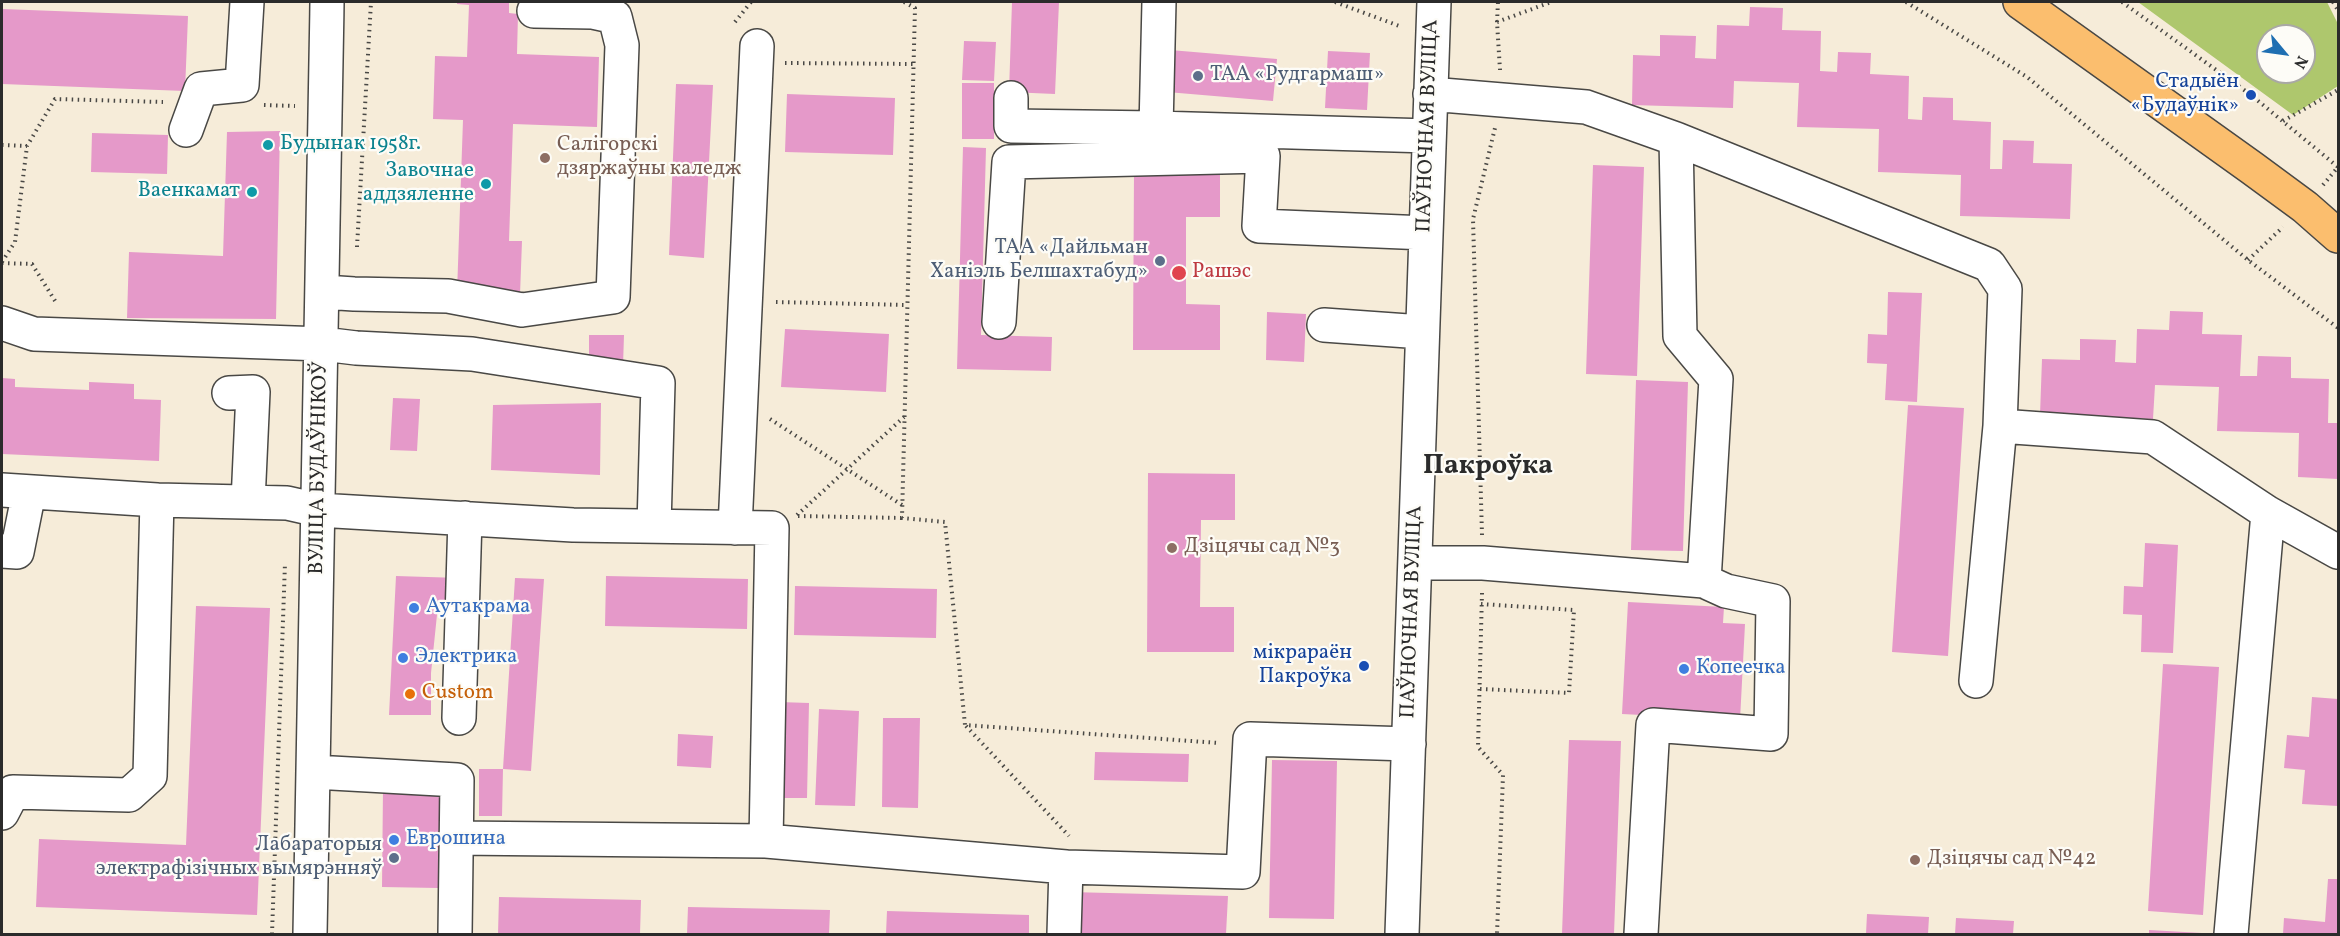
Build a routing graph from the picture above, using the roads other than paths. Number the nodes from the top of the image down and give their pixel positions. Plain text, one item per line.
1 (247, 2) edge
2 (327, 2) edge
3 (1159, 2) edge
4 (1434, 2) edge
5 (2020, 2) edge
6 (534, 11) dead end
7 (768, 54) road end
8 (1430, 94) junction
9 (1011, 98) dead end
10 (191, 116) road end
11 (1156, 128) junction
12 (1429, 136) junction
13 (1676, 139) junction
14 (1426, 233) junction
15 (2338, 236) edge
16 (324, 292) junction
17 (999, 322) dead end
18 (2, 323) edge
19 (1324, 325) dead end
20 (1422, 332) junction
21 (323, 344) junction
22 (229, 393) dead end
23 (2000, 426) junction
24 (15, 491) edge
25 (157, 500) junction
26 (249, 502) junction
27 (318, 510) junction
28 (2268, 513) junction
29 (465, 518) junction
30 (654, 526) junction
31 (735, 528) junction
32 (2, 551) edge
33 (2338, 552) edge
34 (1415, 563) junction
35 (1704, 581) junction
36 (1976, 681) dead end
37 (459, 718) dead end
38 (1408, 744) junction
39 (314, 772) junction
40 (2, 813) edge
41 (455, 838) junction
42 (766, 842) junction
43 (1066, 867) junction
44 (310, 934) edge
45 (455, 934) edge
46 (1064, 934) edge
47 (1402, 934) edge
48 (1641, 934) edge
49 (2231, 934) edge

1 - 10 street
2 - 16 street, ВУЛІЦА БУДАЎНІКОЎ
3 - 11 street
4 - 8 street, ПАЎНОЧНАЯ ВУЛІЦА
5 - 15 main road
6 - 16 street
7 - 31 street
8 - 12 street, ПАЎНОЧНАЯ ВУЛІЦА
8 - 13 street
9 - 11 street
11 - 12 street
12 - 14 street, ПАЎНОЧНАЯ ВУЛІЦА
13 - 23 street
13 - 35 street
14 - 17 street
14 - 20 street, ПАЎНОЧНАЯ ВУЛІЦА
16 - 21 street, ВУЛІЦА БУДАЎНІКОЎ
18 - 21 street
19 - 20 street
20 - 34 street, ПАЎНОЧНАЯ ВУЛІЦА
21 - 27 street, ВУЛІЦА БУДАЎНІКОЎ
21 - 30 street
22 - 26 street
23 - 28 street
23 - 36 street
24 - 25 street
24 - 32 street
25 - 26 street
25 - 40 street
26 - 27 street
27 - 29 street
27 - 39 street, ВУЛІЦА БУДАЎНІКОЎ
28 - 33 street
28 - 49 street
29 - 30 street
29 - 37 street
30 - 31 street
31 - 42 street
34 - 35 street
34 - 38 street, ПАЎНОЧНАЯ ВУЛІЦА
35 - 48 street
38 - 43 street
38 - 47 street, ПАЎНОЧНАЯ ВУЛІЦА
39 - 41 street
39 - 44 street, ВУЛІЦА БУДАЎНІКОЎ
41 - 42 street
41 - 45 street
42 - 43 street
43 - 46 street

